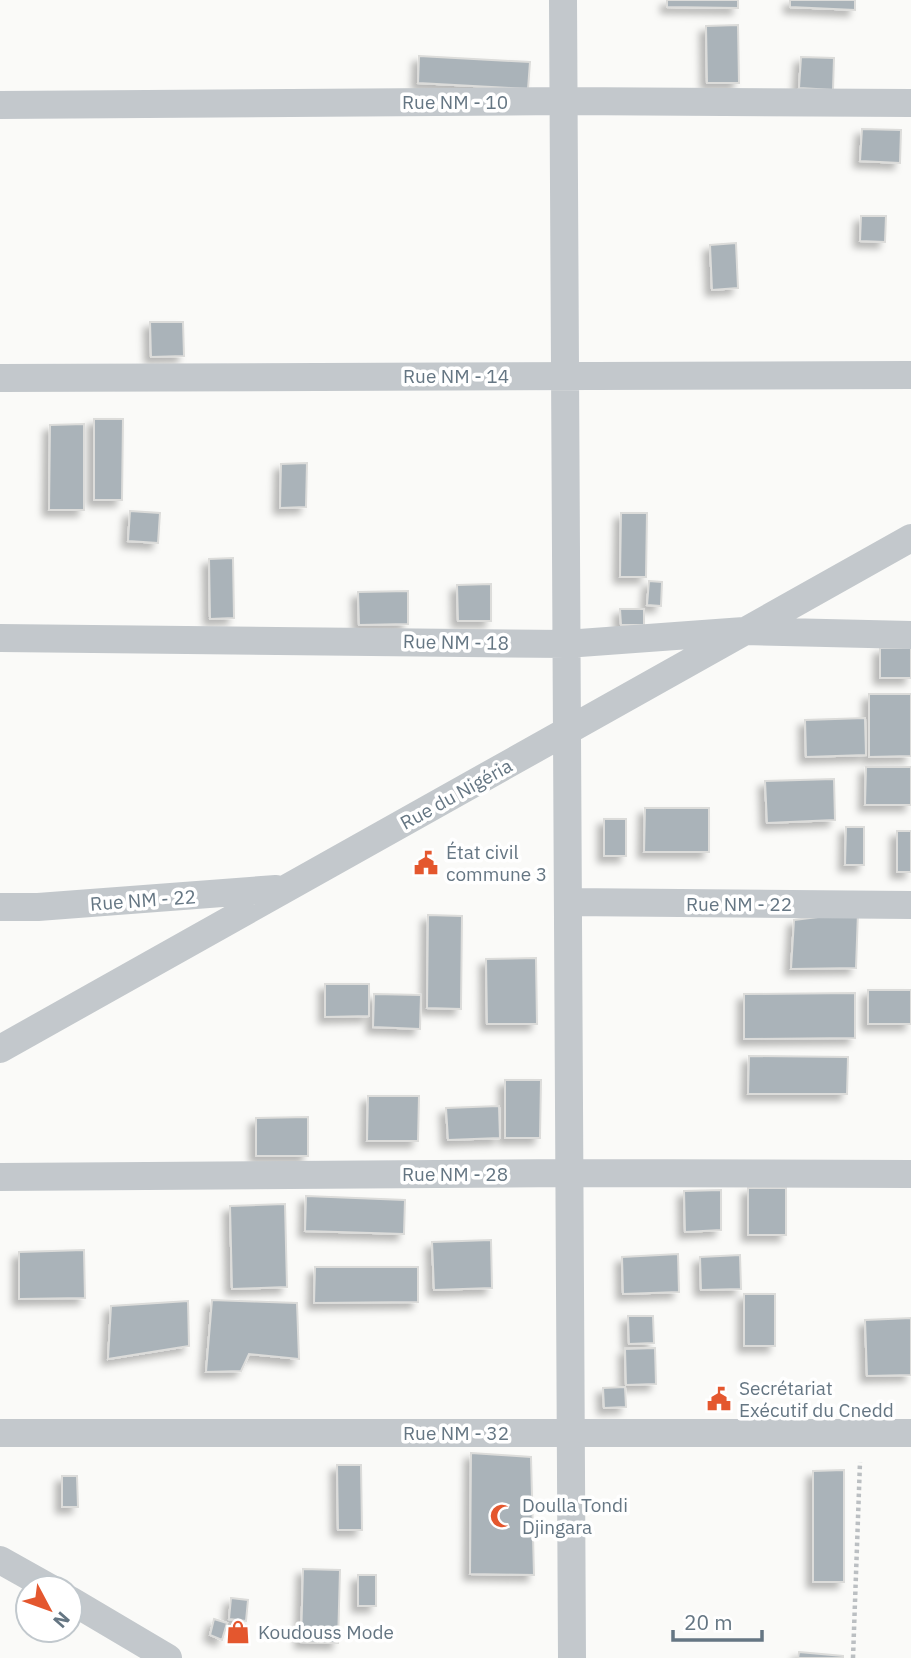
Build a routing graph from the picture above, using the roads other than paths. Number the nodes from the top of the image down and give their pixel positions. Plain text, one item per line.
1 (563, 0) edge
2 (564, 101) junction
3 (911, 103) edge
4 (0, 104) edge
5 (911, 375) edge
6 (565, 376) junction
7 (0, 378) edge
8 (911, 538) edge
9 (744, 631) junction
10 (911, 635) edge
11 (0, 638) edge
12 (566, 644) junction
13 (566, 732) junction
14 (286, 889) junction
15 (568, 902) junction
16 (911, 905) edge
17 (0, 906) edge
18 (0, 1049) edge
19 (569, 1173) junction
20 (911, 1174) edge
21 (0, 1177) edge
22 (0, 1433) edge
23 (570, 1433) junction
24 (911, 1433) edge
25 (0, 1560) edge
26 (25, 1574) edge
27 (84, 1608) edge
28 (168, 1658) edge
29 (572, 1658) edge

1 - 2 street
2 - 3 street, Rue NM - 10
2 - 4 street, Rue NM - 10
2 - 6 street
5 - 6 street, Rue NM - 14
6 - 7 street, Rue NM - 14
6 - 12 street
8 - 9 street, Rue du Nigéria
9 - 10 street, Rue NM - 18
9 - 12 street, Rue NM - 18
9 - 13 street, Rue du Nigéria
11 - 12 street, Rue NM - 18
12 - 13 street
13 - 14 street, Rue du Nigéria
13 - 15 street
14 - 17 street, Rue NM - 22
14 - 18 street, Rue du Nigéria
15 - 16 street, Rue NM - 22
15 - 19 street
19 - 20 street, Rue NM - 28
19 - 21 street, Rue NM - 28
19 - 23 street
22 - 23 street, Rue NM - 32
23 - 24 street, Rue NM - 32
23 - 29 street
25 - 26 street
27 - 28 street

